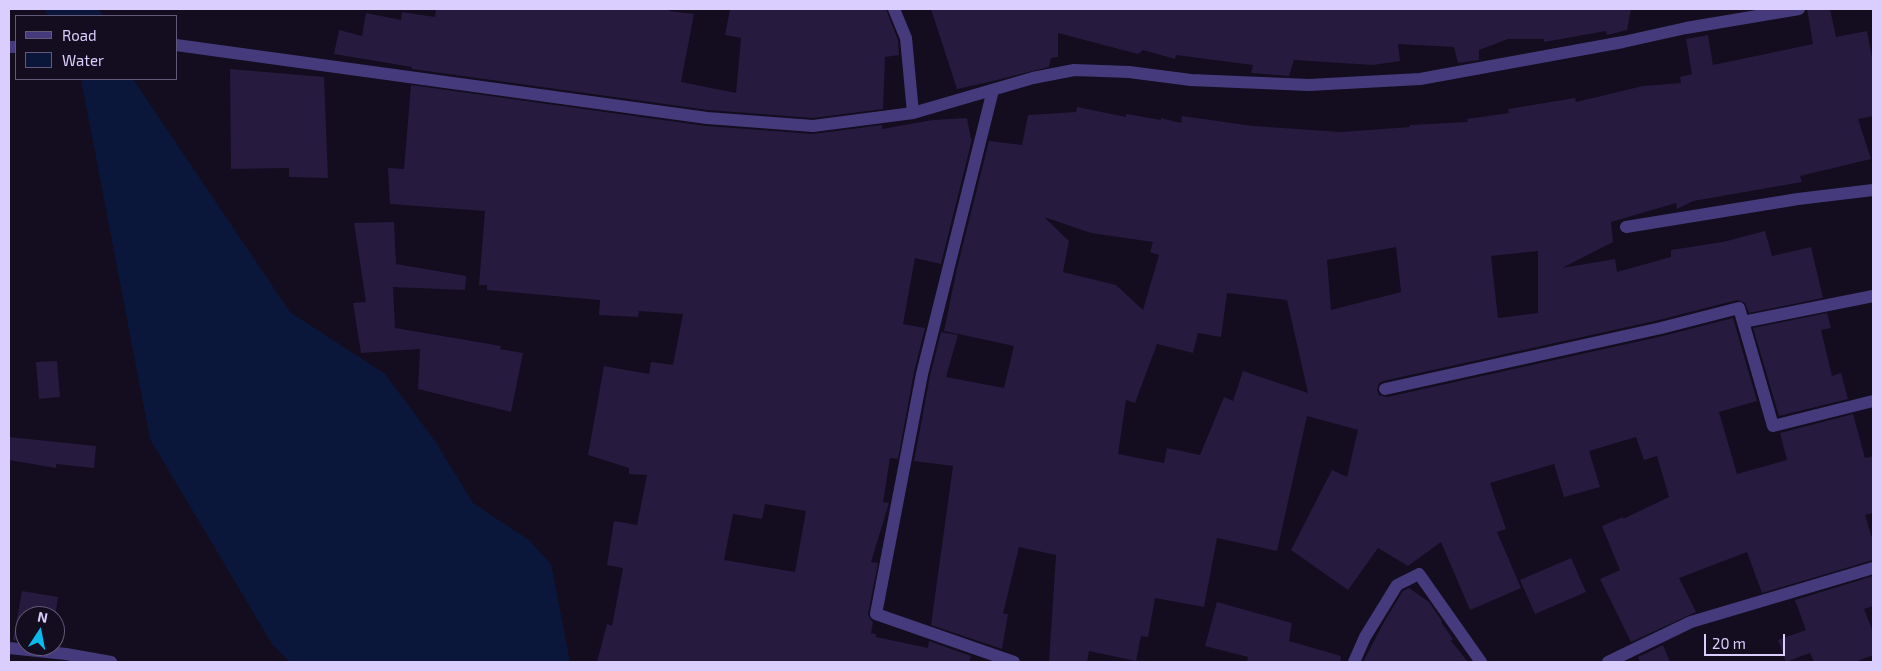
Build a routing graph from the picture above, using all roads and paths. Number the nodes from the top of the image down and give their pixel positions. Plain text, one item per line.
1 (894, 9) edge
2 (1799, 9) edge
3 (178, 45) edge
4 (993, 90) junction
5 (913, 113) junction
6 (1873, 190) edge
7 (1626, 227) dead end
8 (1873, 296) edge
9 (1743, 322) junction
10 (1385, 389) dead end
11 (1873, 400) edge
12 (1873, 568) edge
13 (9, 648) edge
14 (111, 662) edge
15 (1014, 662) edge
16 (1354, 662) edge
17 (1480, 662) edge
18 (1608, 662) edge

1 - 5 street
2 - 4 street
3 - 5 street
4 - 5 street
4 - 15 street
6 - 7 street
8 - 9 street
9 - 10 street
9 - 11 street
12 - 18 street
13 - 14 street
16 - 17 street

